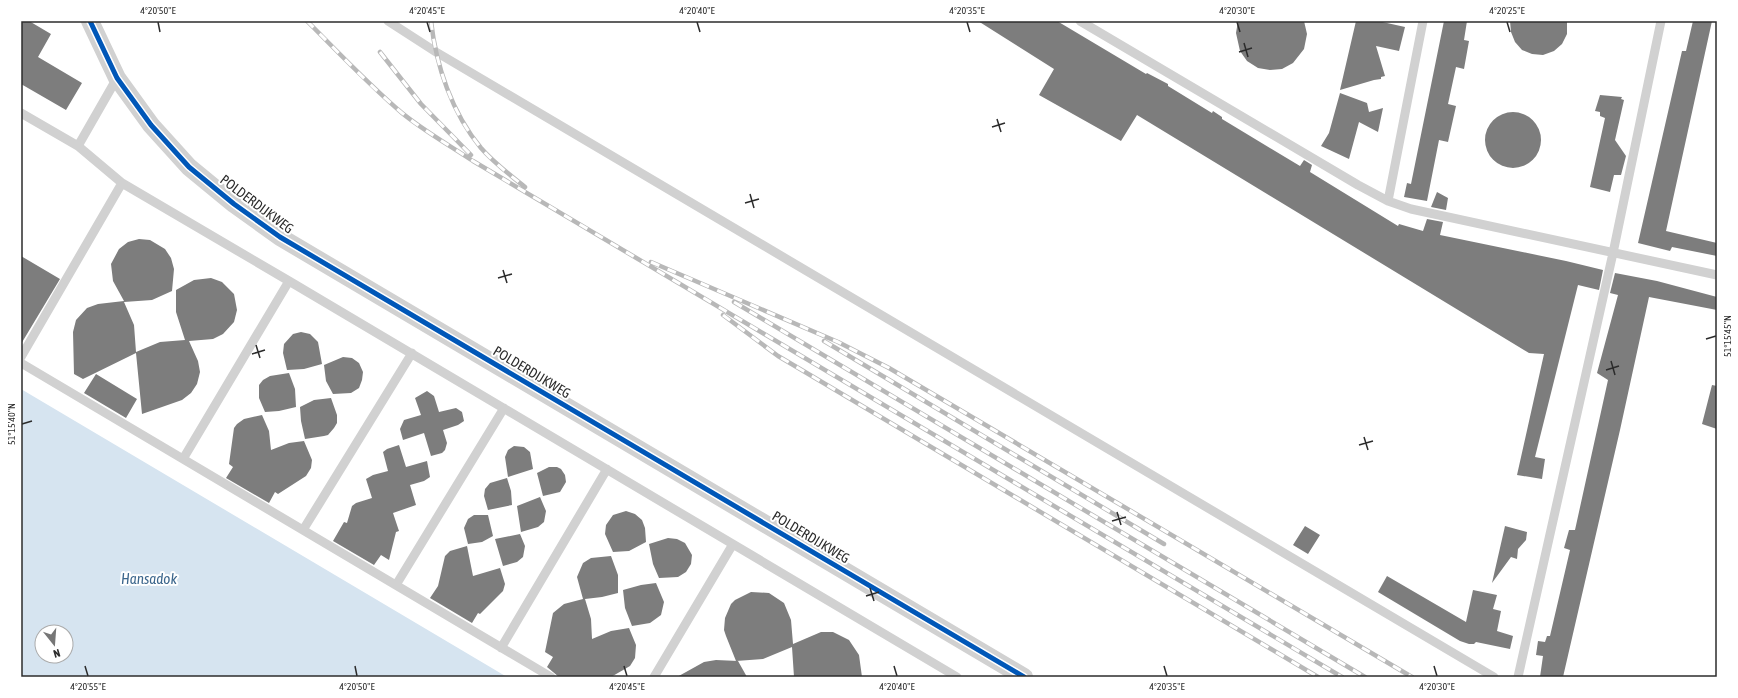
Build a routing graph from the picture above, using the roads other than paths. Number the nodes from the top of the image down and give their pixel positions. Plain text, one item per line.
1 (90, 21) edge
2 (388, 21) edge
3 (1080, 21) edge
4 (1424, 21) edge
5 (1661, 21) edge
6 (117, 78) junction
7 (21, 113) edge
8 (78, 146) junction
9 (122, 184) junction
10 (1388, 201) junction
11 (1613, 254) junction
12 (1717, 275) edge
13 (289, 281) junction
14 (412, 354) junction
15 (21, 357) edge
16 (21, 363) edge
17 (504, 408) junction
18 (183, 459) junction
19 (607, 469) junction
20 (303, 530) junction
21 (733, 544) junction
22 (396, 585) junction
23 (501, 648) junction
24 (550, 677) edge
25 (654, 677) edge
26 (957, 677) edge
27 (1024, 677) edge
28 (1494, 677) edge
29 (1518, 677) edge

1 - 6 street, POLDERDIJKWEG
2 - 28 lane
3 - 10 lane
4 - 10 lane
5 - 11 lane
6 - 8 lane
6 - 27 street, POLDERDIJKWEG
7 - 8 lane
8 - 9 lane
9 - 13 lane
9 - 15 lane
10 - 11 lane
11 - 12 lane
11 - 29 lane
13 - 14 lane
13 - 18 lane
14 - 17 lane
14 - 20 lane
16 - 18 lane
17 - 19 lane
17 - 22 lane
18 - 20 lane
19 - 21 lane
19 - 23 lane
20 - 22 lane
21 - 25 lane
21 - 26 lane
22 - 23 lane
23 - 24 lane

